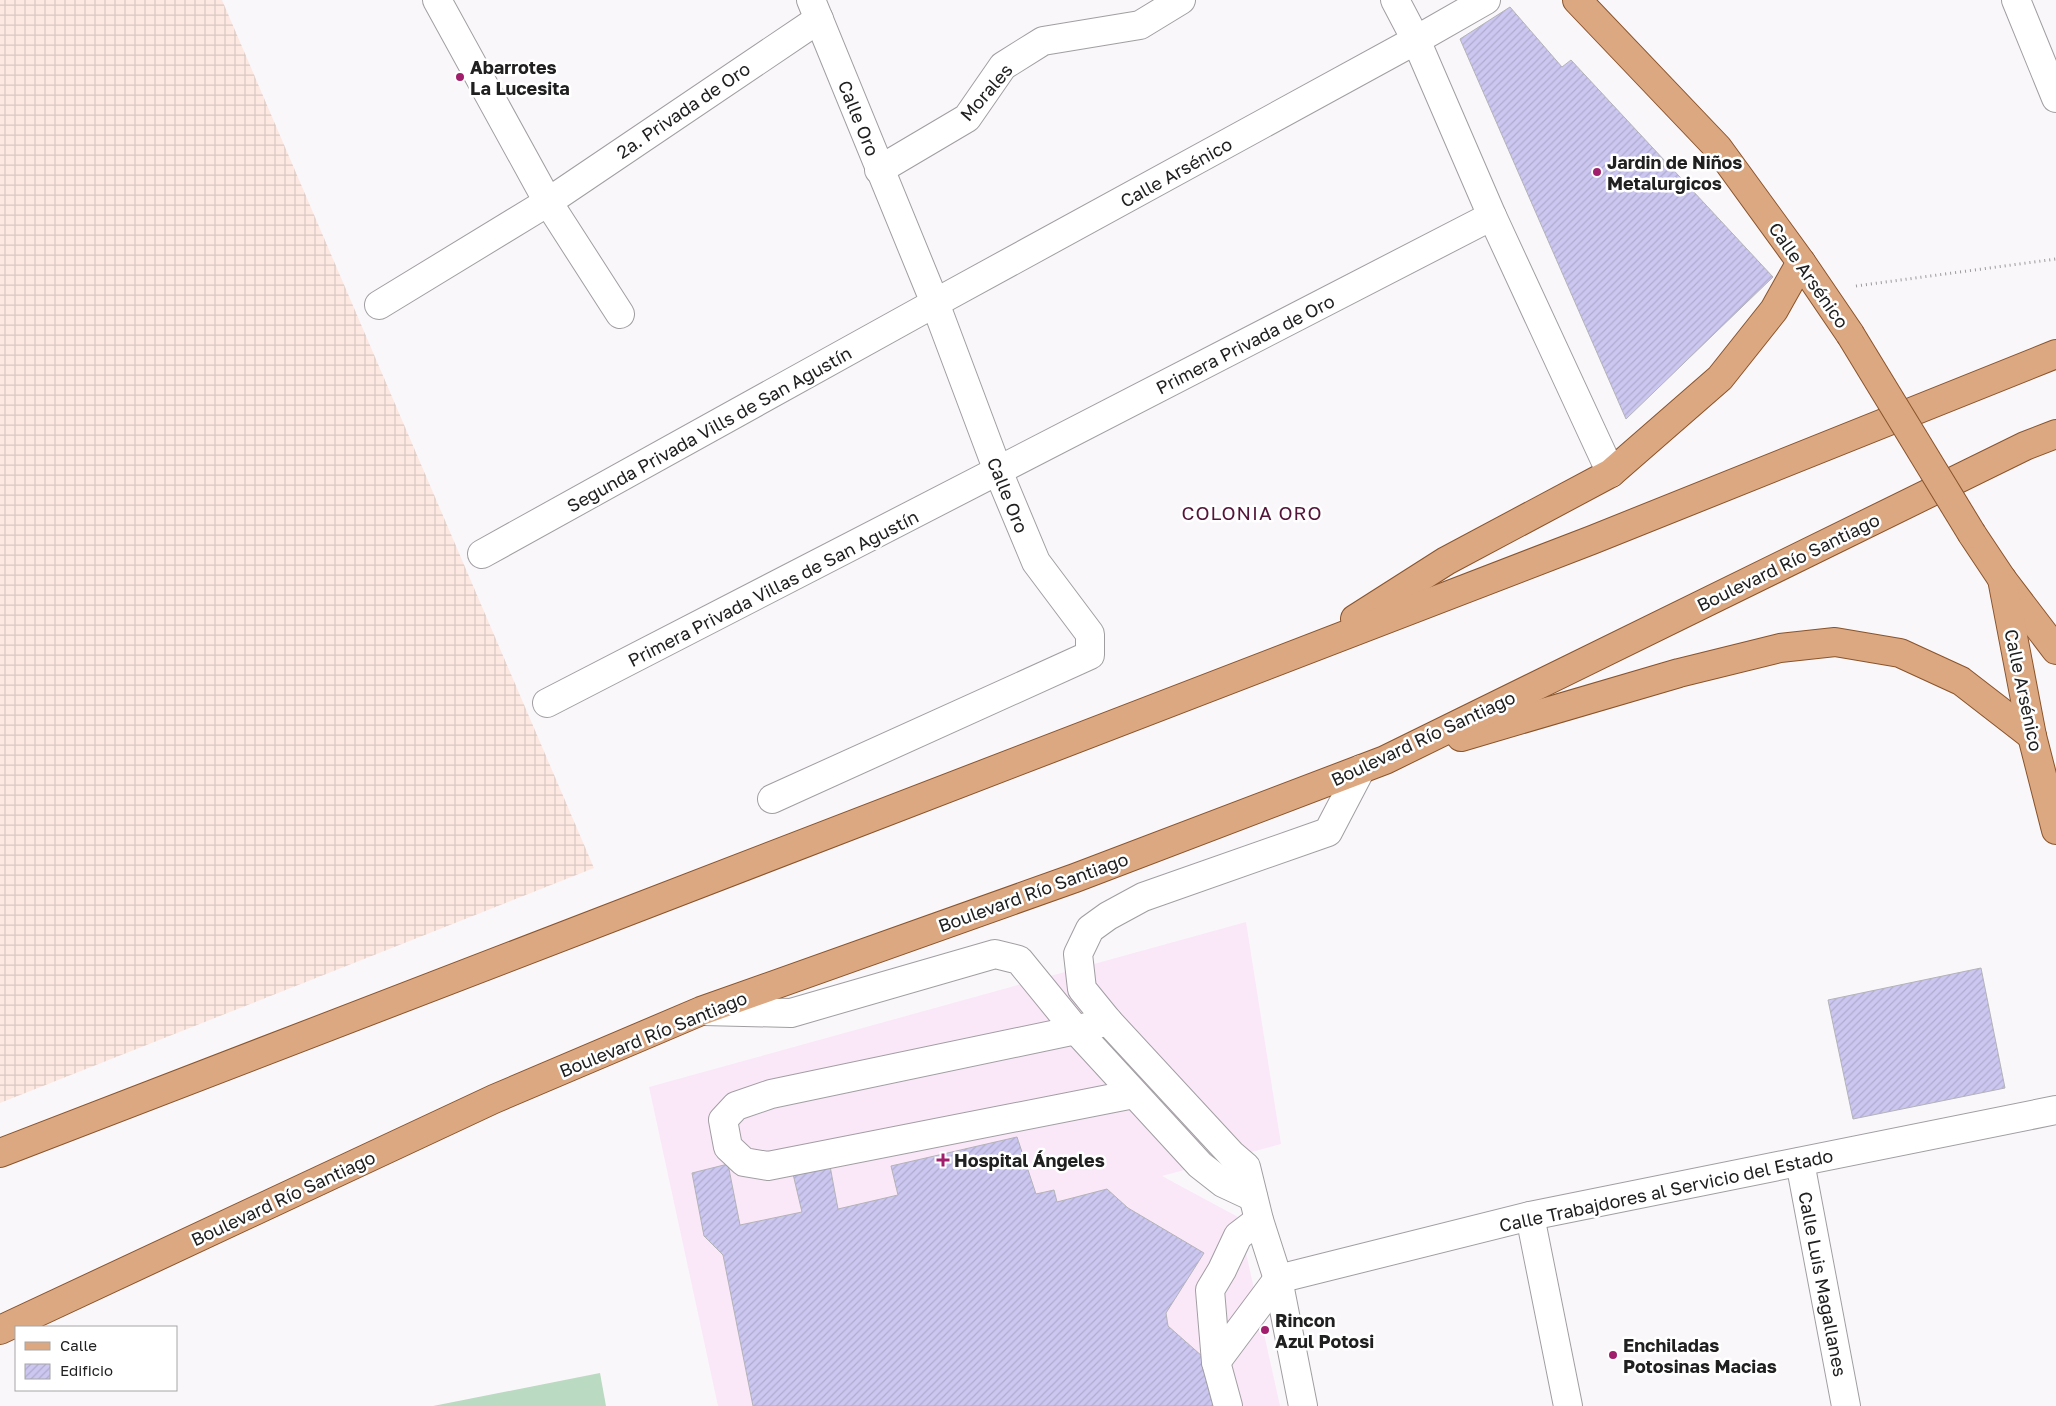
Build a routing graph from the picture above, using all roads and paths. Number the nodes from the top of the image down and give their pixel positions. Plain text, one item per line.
1 (437, 0) edge
2 (1181, 0) edge
3 (1395, 0) edge
4 (1486, 0) edge
5 (1577, 0) edge
6 (2016, 0) edge
7 (815, 9) edge
8 (1416, 40) junction
9 (2056, 98) edge
10 (879, 170) junction
11 (548, 202) junction
12 (1492, 216) junction
13 (2056, 259) edge
14 (1802, 262) junction
15 (1820, 290) junction
16 (935, 303) junction
17 (379, 305) dead end
18 (620, 314) dead end
19 (2056, 354) edge
20 (2056, 434) edge
21 (998, 472) junction
22 (1611, 473) junction
23 (482, 554) dead end
24 (2002, 579) junction
25 (2055, 645) edge
26 (1312, 648) junction
27 (547, 703) dead end
28 (2032, 736) junction
29 (1373, 764) junction
30 (772, 799) dead end
31 (2056, 830) edge
32 (701, 1011) junction
33 (1108, 1021) junction
34 (1076, 1030) junction
35 (1134, 1094) junction
36 (2056, 1110) edge
37 (0, 1153) edge
38 (1800, 1162) junction
39 (1256, 1208) junction
40 (1530, 1216) junction
41 (1278, 1278) junction
42 (0, 1330) edge
43 (1216, 1362) junction
44 (1228, 1406) edge
45 (1303, 1406) edge
46 (1568, 1406) edge
47 (1846, 1406) edge

1 - 11 street
2 - 10 street, Morales
3 - 8 street
4 - 8 street, Calle Arsénico
5 - 14 main road, Calle Arsénico
6 - 9 street
7 - 10 street, Calle Oro
7 - 11 street, 2a. Privada de Oro
8 - 12 street
8 - 16 street, Calle Arsénico
10 - 16 street, Calle Oro
11 - 17 street, 2a. Privada de Oro
11 - 18 street
12 - 21 street, Primera Privada de Oro
12 - 22 street
13 - 15 path
14 - 15 main road, Calle Arsénico
14 - 22 main road
15 - 24 main road, Calle Arsénico, bridge
16 - 21 street, Calle Oro
16 - 23 street, Segunda Privada Vills de San Agustín
19 - 26 main road
20 - 29 main road, Boulevard Río Santiago
21 - 27 street, Primera Privada Villas de San Agustín
21 - 30 street, Calle Oro
22 - 26 main road
24 - 25 main road, Calle Arsénico
24 - 28 main road, Calle Arsénico
26 - 37 main road
28 - 29 main road
28 - 31 main road, Calle Arsénico
29 - 32 main road, Boulevard Río Santiago
29 - 33 street
32 - 34 street
32 - 42 main road, Boulevard Río Santiago
33 - 34 street
33 - 39 street
34 - 35 street
34 - 35 street
35 - 39 street
36 - 38 street, Calle Trabajdores al Servicio del Estado
38 - 40 street, Calle Trabajdores al Servicio del Estado
38 - 47 street, Calle Luis Magallanes
39 - 41 street
39 - 43 street
40 - 41 street, Calle Trabajdores al Servicio del Estado
40 - 46 street
41 - 43 street
41 - 45 street
43 - 44 street

